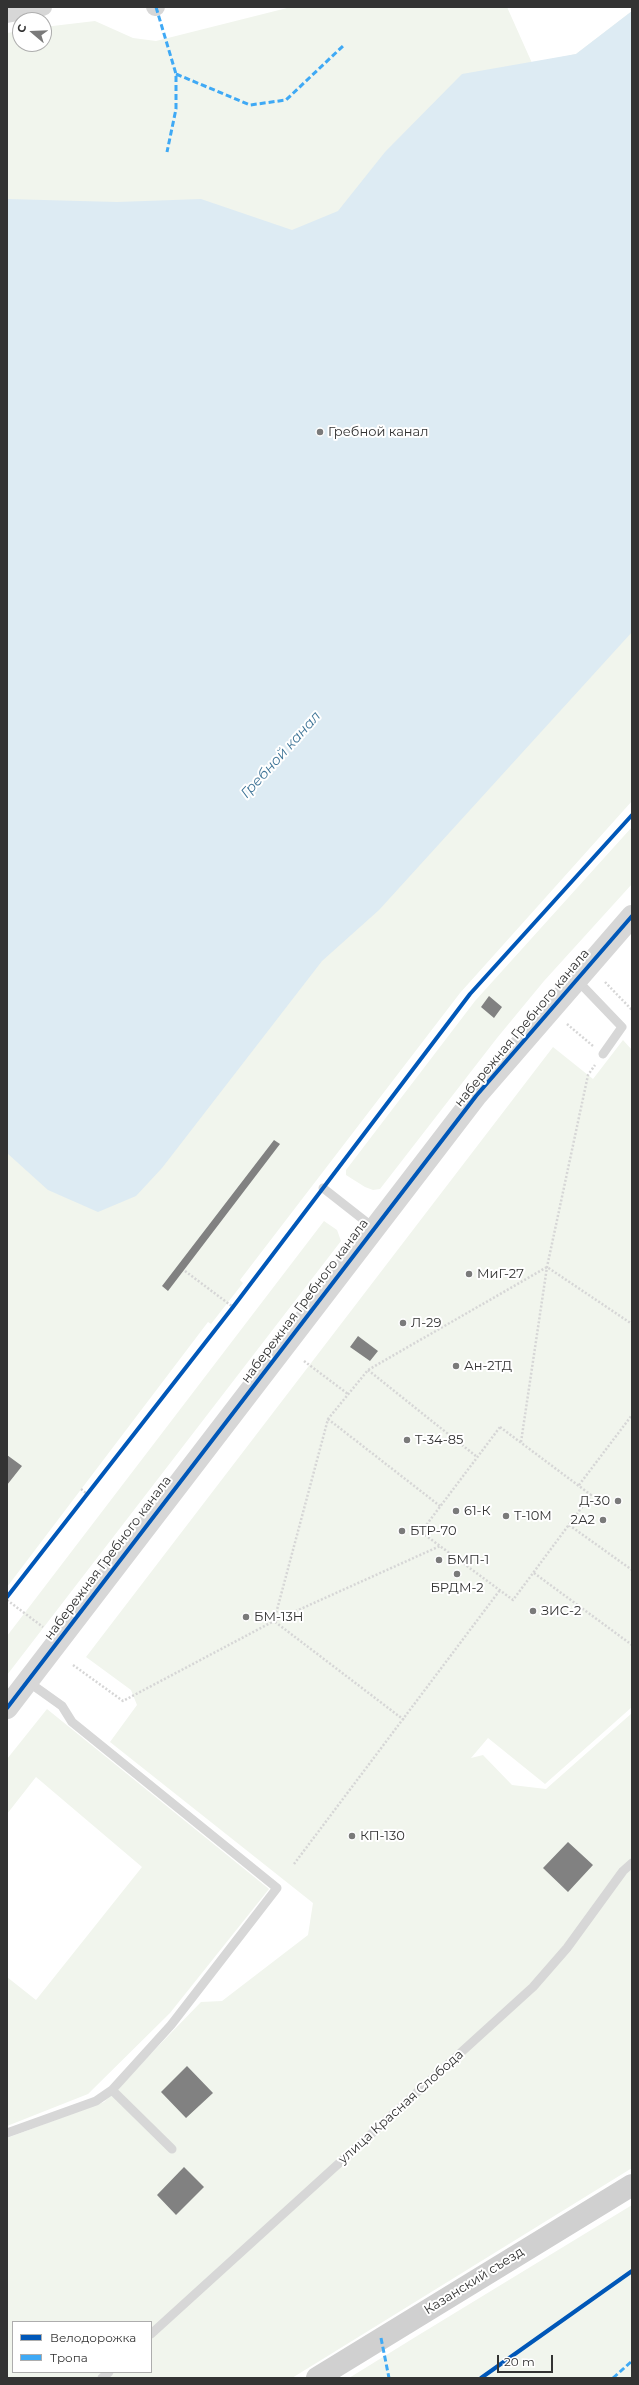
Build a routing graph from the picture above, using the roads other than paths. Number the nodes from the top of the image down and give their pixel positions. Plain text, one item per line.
1 (43, 7) edge
2 (7, 14) edge
3 (632, 916) edge
4 (575, 979) junction
5 (603, 1054) road end
6 (323, 1188) dead end
7 (374, 1228) junction
8 (27, 1681) junction
9 (7, 1708) edge
10 (632, 1863) edge
11 (112, 2090) junction
12 (7, 2133) edge
13 (172, 2149) dead end
14 (632, 2185) edge
15 (152, 2333) edge
16 (317, 2378) edge

1 - 2 street
3 - 4 street, набережная Гребного канала
4 - 5 lane
4 - 7 street, набережная Гребного канала
6 - 7 lane
7 - 8 street, набережная Гребного канала
8 - 9 street, набережная Гребного канала
8 - 11 lane
10 - 15 lane, улица Красная Слобода
11 - 12 lane
11 - 13 lane
14 - 16 main road, Казанский съезд

